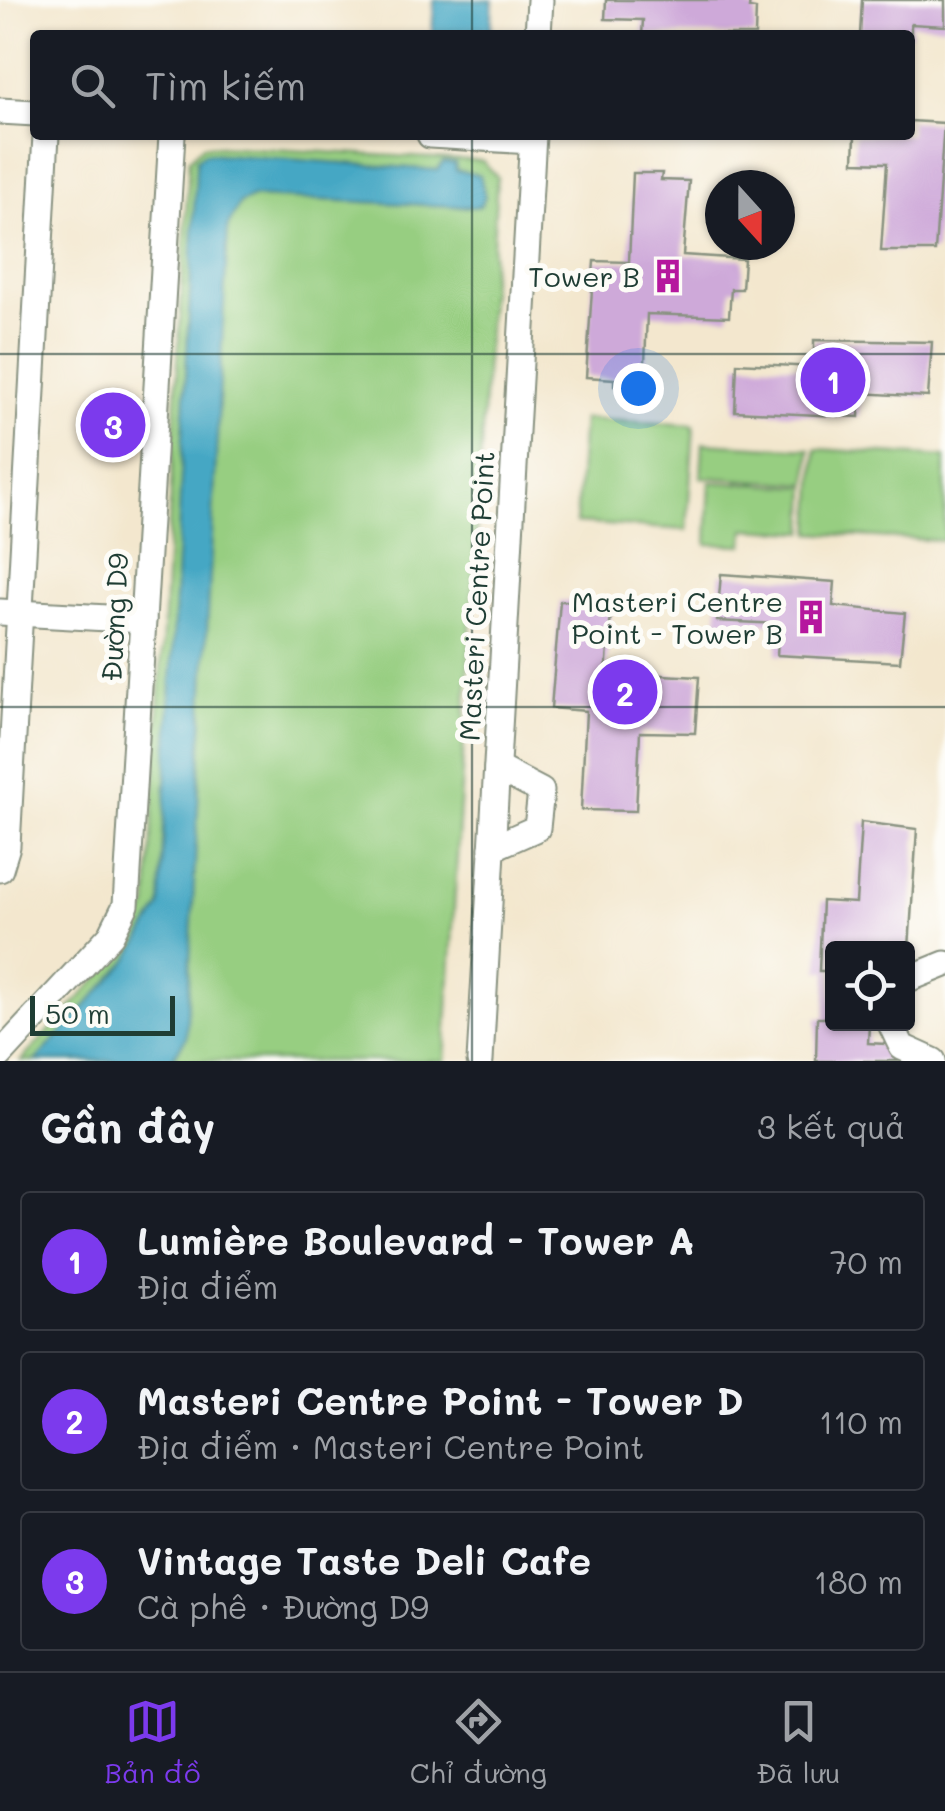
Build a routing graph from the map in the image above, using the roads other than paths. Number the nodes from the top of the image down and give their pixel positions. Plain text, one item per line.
1 (540, 0) edge
2 (538, 30) edge
3 (0, 112) edge
4 (30, 113) edge
5 (46, 140) edge
6 (172, 140) edge
7 (532, 140) edge
8 (10, 612) edge
9 (143, 620) junction
10 (497, 768) junction
11 (492, 848) junction
12 (0, 869) edge
13 (945, 964) edge
14 (915, 976) edge
15 (895, 1031) edge
16 (0, 1055) edge
17 (480, 1061) edge
18 (933, 1061) edge

1 - 2 street
3 - 4 street
5 - 8 street
6 - 9 street, Đường D9
7 - 10 street, Masteri Centre Point
8 - 9 street
8 - 12 street
9 - 16 street, Đường D9
10 - 11 street, Masteri Centre Point
10 - 11 street
11 - 17 street, Masteri Centre Point
13 - 14 street
15 - 18 street

